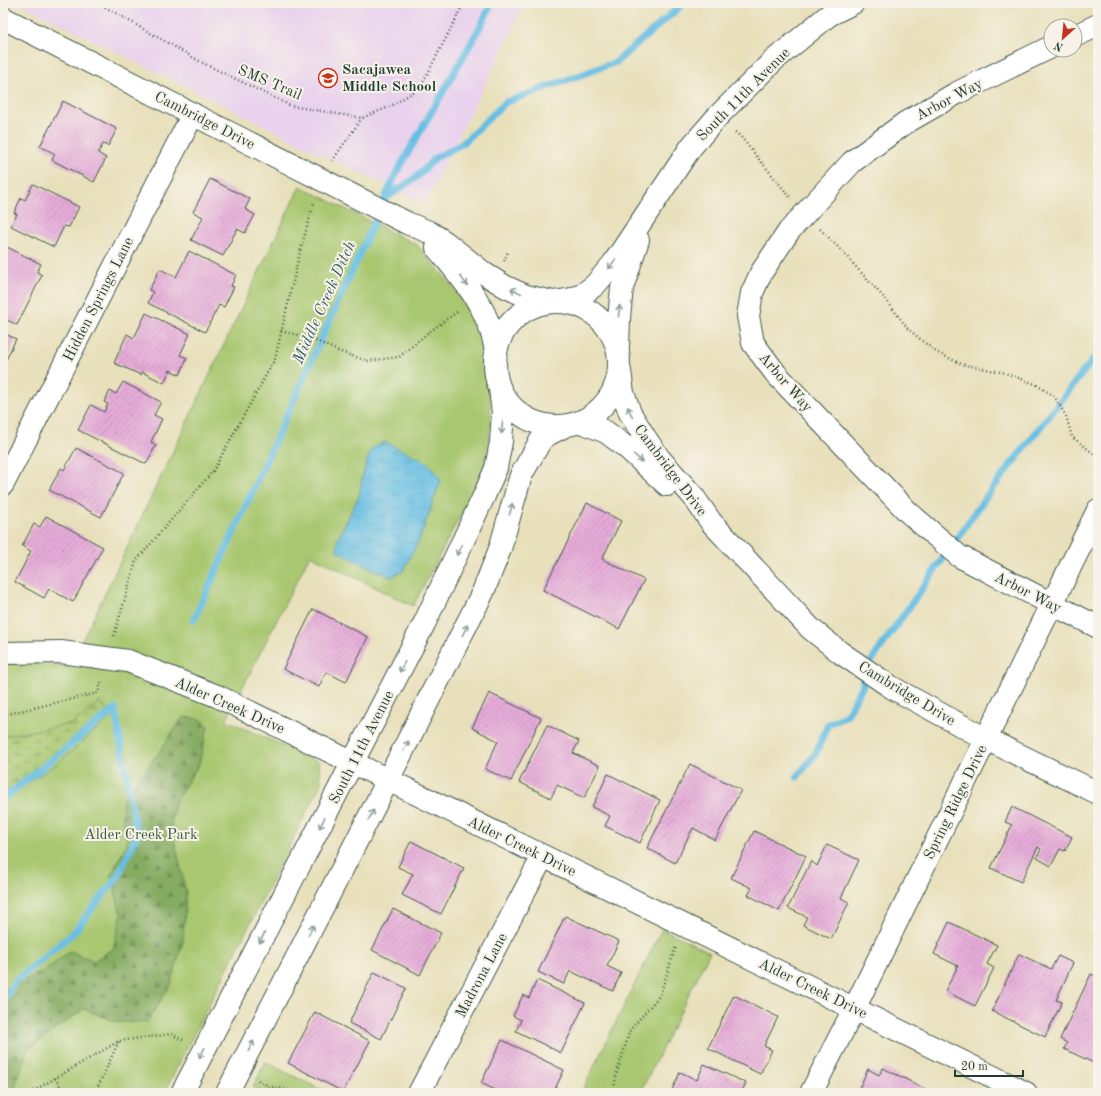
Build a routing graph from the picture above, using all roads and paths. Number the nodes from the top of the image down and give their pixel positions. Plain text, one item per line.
1 (98, 3) edge
2 (464, 3) edge
3 (853, 3) edge
4 (3, 18) edge
5 (1098, 25) edge
6 (1083, 32) edge
7 (1043, 52) edge
8 (193, 114) junction
9 (718, 116) junction
10 (362, 118) junction
11 (320, 179) junction
12 (666, 185) junction
13 (804, 214) junction
14 (407, 223) junction
15 (508, 252) dead end
16 (495, 280) junction
17 (477, 298) junction
18 (554, 302) junction
19 (281, 331) junction
20 (618, 350) junction
21 (496, 351) junction
22 (620, 372) junction
23 (500, 389) junction
24 (573, 424) junction
25 (1098, 457) edge
26 (3, 484) edge
27 (1098, 510) edge
28 (710, 522) junction
29 (1052, 604) junction
30 (1098, 627) edge
31 (3, 653) edge
32 (108, 659) junction
33 (3, 715) edge
34 (986, 739) junction
35 (352, 763) junction
36 (388, 780) junction
37 (1098, 793) edge
38 (543, 856) junction
39 (683, 925) junction
40 (854, 1008) junction
41 (119, 1041) junction
42 (204, 1050) junction
43 (239, 1069) junction
44 (55, 1078) junction
45 (98, 1086) dead end
46 (996, 1086) edge
47 (62, 1089) dead end
48 (30, 1093) edge
49 (182, 1093) edge
50 (227, 1093) edge
51 (302, 1093) edge
52 (419, 1093) edge
53 (613, 1093) edge
54 (811, 1093) edge
55 (1026, 1093) edge

1 - 10 path, SMS Trail
2 - 10 path
3 - 9 street, South 11th Avenue
4 - 8 street, Cambridge Drive
5 - 6 street
7 - 13 street, Arbor Way
8 - 11 street, Cambridge Drive
8 - 26 street, Hidden Springs Lane
9 - 12 street, South 11th Avenue
9 - 13 path
10 - 11 path
11 - 14 street, Cambridge Drive
11 - 19 path
12 -> 18 street, South 11th Avenue
20 -> 12 street, South 11th Avenue
13 - 25 path
13 - 29 street, Arbor Way
14 - 16 street, Cambridge Drive
14 -> 17 street, Cambridge Drive
15 - 16 path
18 -> 16 street, Cambridge Drive
17 - 19 path
17 - 21 street, Cambridge Drive
18 - 20 street, South 11th Avenue
18 - 21 street, South 11th Avenue
19 - 32 path
20 - 22 street, South 11th Avenue
21 - 23 street, South 11th Avenue
22 - 24 street, South 11th Avenue
28 -> 22 street, Cambridge Drive
23 - 24 street, South 11th Avenue
23 -> 35 street, South 11th Avenue
24 -> 28 street, Cambridge Drive
36 -> 24 street, South 11th Avenue
27 - 29 street, Spring Ridge Drive
28 - 34 street, Cambridge Drive
29 - 30 street, Arbor Way
29 - 34 street, Spring Ridge Drive
31 - 32 street, Alder Creek Drive
32 - 33 path
32 - 35 street, Alder Creek Drive
34 - 37 street, Cambridge Drive
34 - 40 street, Spring Ridge Drive
35 - 36 street, Alder Creek Drive
35 -> 42 street, South 11th Avenue
36 - 38 street, Alder Creek Drive
43 -> 36 street, South 11th Avenue
38 - 39 street, Alder Creek Drive
38 - 52 street, Madrona Lane
39 - 40 street, Alder Creek Drive
39 - 53 path
40 - 46 street, Alder Creek Drive
40 - 54 street, Spring Ridge Drive
41 - 42 path
41 - 44 path
41 - 45 path
42 -> 49 street, South 11th Avenue
43 - 50 street, South 11th Avenue
43 - 51 path
44 - 47 path
44 - 48 path
46 - 55 street, Alder Creek Drive

